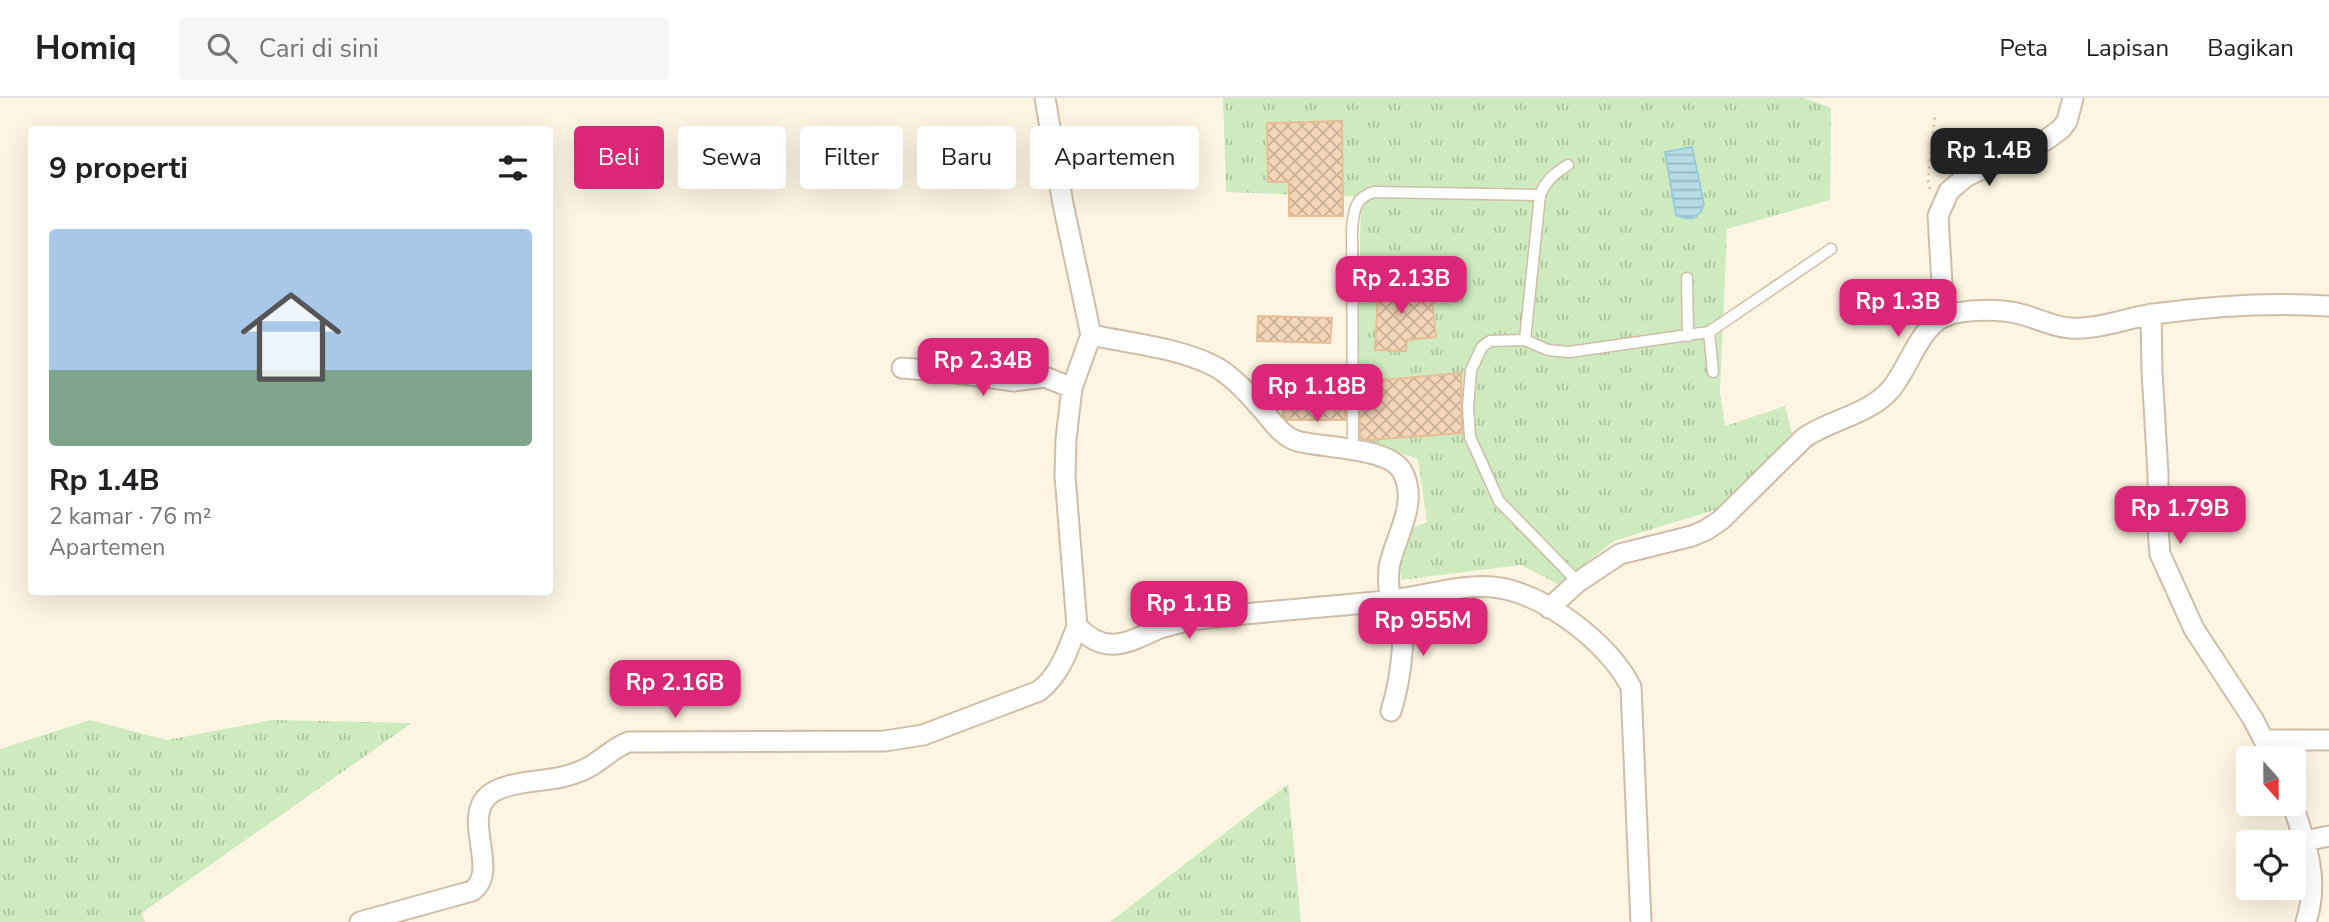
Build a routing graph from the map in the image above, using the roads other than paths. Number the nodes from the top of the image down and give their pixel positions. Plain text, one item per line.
1 (1045, 98) edge
2 (2073, 98) edge
3 (1568, 164) dead end
4 (1540, 195) junction
5 (1831, 249) dead end
6 (1687, 278) dead end
7 (2329, 306) edge
8 (2151, 314) junction
9 (1944, 317) junction
10 (1709, 332) junction
11 (1091, 335) junction
12 (1688, 336) junction
13 (1525, 340) junction
14 (902, 369) dead end
15 (1713, 372) dead end
16 (1072, 388) junction
17 (1353, 450) junction
18 (1578, 582) junction
19 (1396, 599) junction
20 (1549, 608) junction
21 (1077, 626) junction
22 (1391, 711) dead end
23 (2264, 740) junction
24 (2329, 740) edge
25 (2267, 746) edge
26 (2329, 836) edge
27 (2306, 841) edge
28 (2306, 845) edge
29 (359, 922) edge
30 (1641, 922) edge
31 (2306, 922) edge

1 - 11 street
2 - 9 street
3 - 4 lane
4 - 13 lane
4 - 17 lane
5 - 10 lane
6 - 12 lane
7 - 8 street
8 - 9 street
8 - 23 street
9 - 18 street
10 - 12 lane
10 - 15 lane
11 - 16 street
11 - 17 street
12 - 13 lane
13 - 18 lane
14 - 16 street
16 - 21 street
17 - 19 street
18 - 20 street
19 - 20 street
19 - 21 street
19 - 22 street
20 - 30 street
21 - 29 street
23 - 24 street
23 - 25 street
26 - 27 street
28 - 31 street

